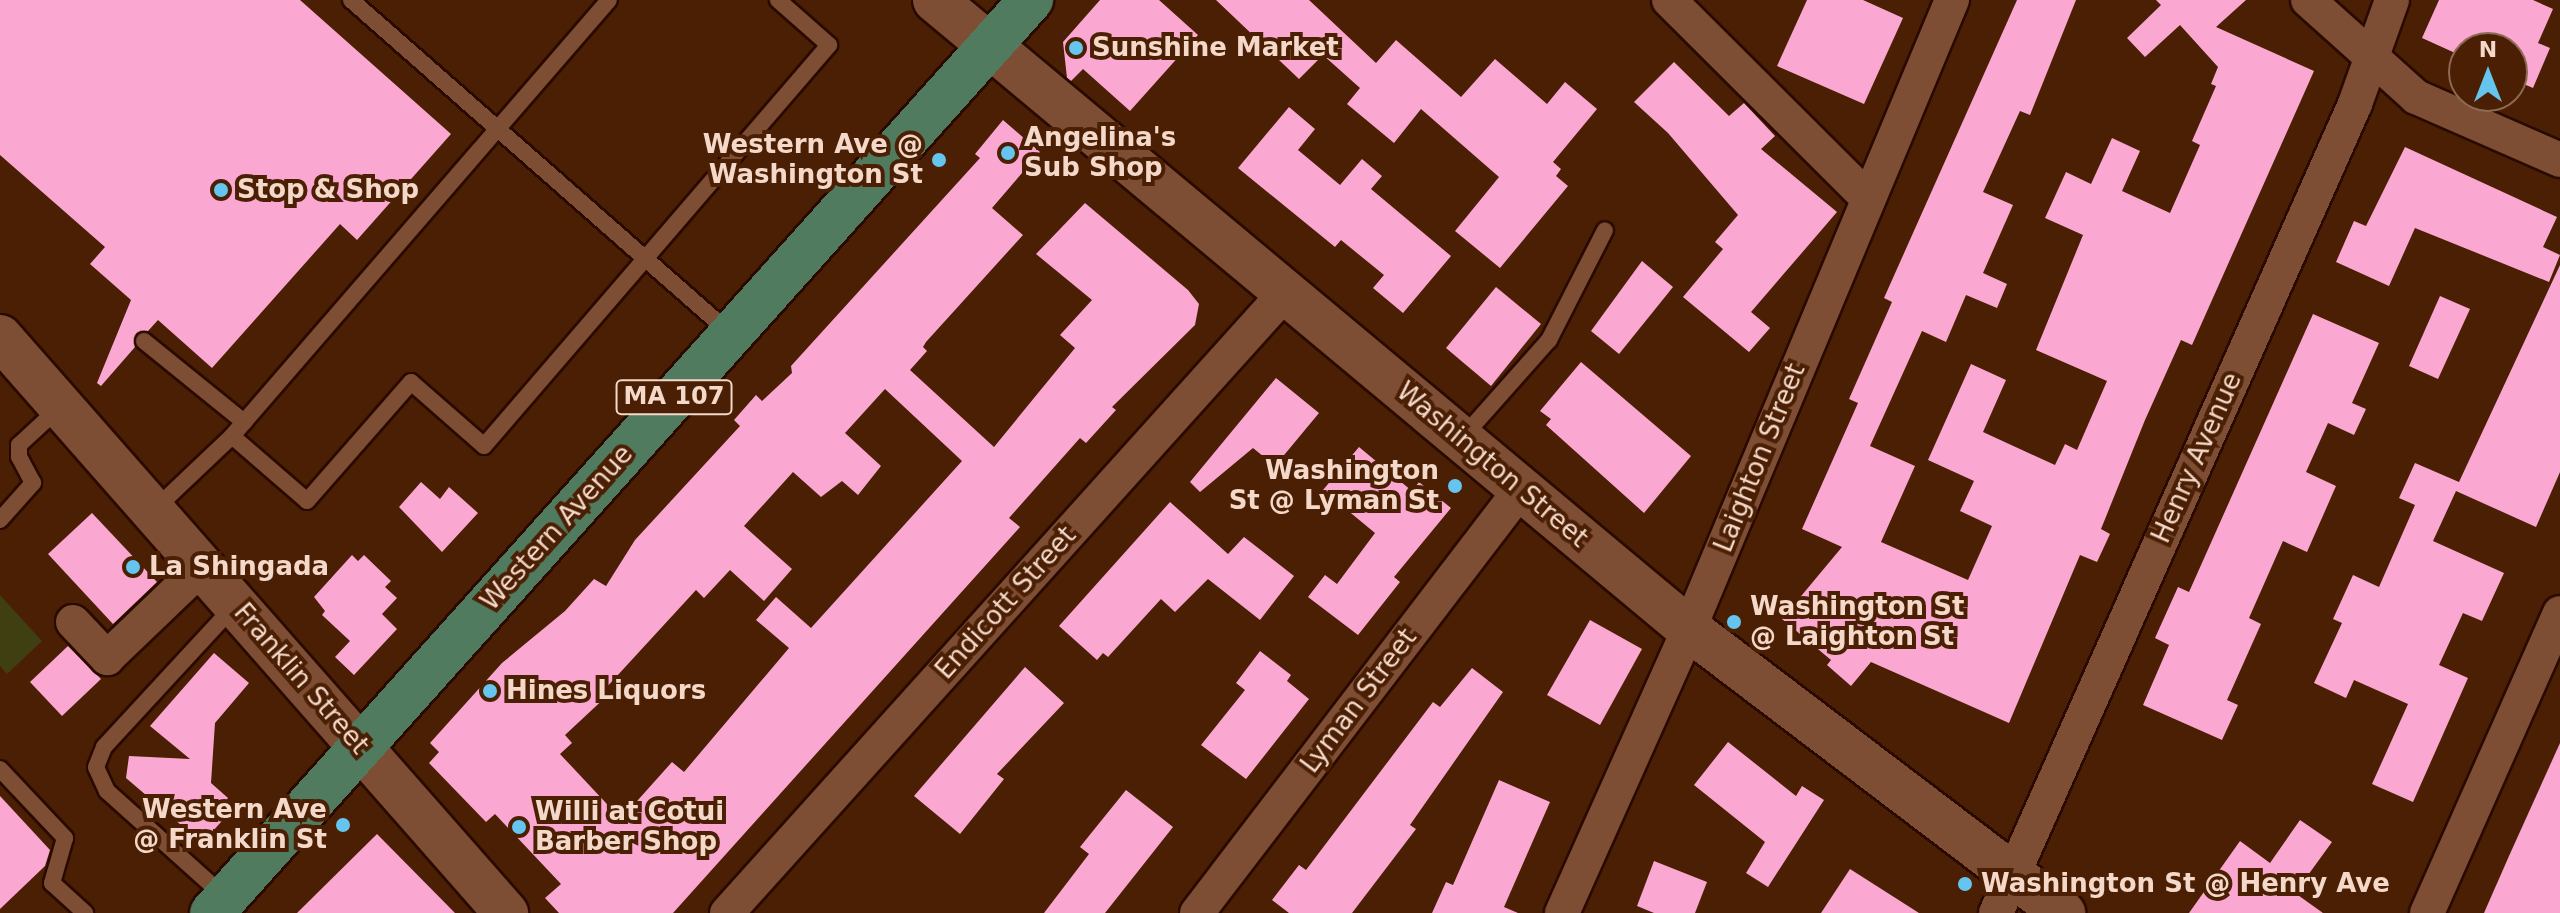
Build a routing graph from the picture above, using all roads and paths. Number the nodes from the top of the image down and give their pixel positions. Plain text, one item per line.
1 (351, 0) edge
2 (609, 0) edge
3 (778, 0) edge
4 (935, 0) edge
5 (1031, 0) edge
6 (1669, 0) edge
7 (1952, 0) edge
8 (2308, 0) edge
9 (2392, 0) edge
10 (989, 47) junction
11 (2372, 57) junction
12 (495, 127) junction
13 (2560, 160) edge
14 (1868, 198) junction
15 (1605, 230) dead end
16 (646, 260) junction
17 (1285, 293) junction
18 (731, 334) junction
19 (0, 337) edge
20 (144, 341) dead end
21 (59, 408) junction
22 (244, 422) junction
23 (232, 436) junction
24 (1461, 439) junction
25 (1521, 489) junction
26 (151, 512) junction
27 (0, 520) edge
28 (202, 567) junction
29 (236, 603) junction
30 (2560, 613) edge
31 (73, 622) dead end
32 (1689, 629) junction
33 (360, 748) junction
34 (0, 769) edge
35 (2004, 894) edge
36 (219, 905) edge
37 (85, 913) edge
38 (506, 913) edge
39 (727, 913) edge
40 (1197, 913) edge
41 (1562, 913) edge
42 (2063, 913) edge
43 (2427, 913) edge

1 - 12 lane
2 - 12 lane
3 - 16 lane
4 - 10 main road, Washington Street
5 - 10 main road, Western Avenue / MA 107
6 - 14 street
7 - 14 street, Laighton Street
8 - 11 street
9 - 11 street, Henry Avenue
10 - 17 main road, Washington Street
10 - 18 main road, Western Avenue / MA 107
11 - 13 street
11 - 35 street, Henry Avenue
12 - 16 lane
12 - 22 lane
14 - 32 street, Laighton Street
15 - 24 lane
16 - 18 lane
16 - 23 lane
17 - 24 main road, Washington Street
17 - 39 street, Endicott Street
18 - 33 main road, Western Avenue / MA 107
19 - 21 main road, Franklin Street
20 - 22 lane
21 - 26 main road, Franklin Street
21 - 27 lane
22 - 23 lane
23 - 26 lane
24 - 25 main road, Washington Street
25 - 32 main road, Washington Street
25 - 40 street, Lyman Street
26 - 28 main road, Franklin Street
28 - 29 main road, Franklin Street
28 - 31 street
29 - 33 main road, Franklin Street
29 - 36 lane
30 - 43 street
32 - 35 main road, Washington Street
32 - 41 street, Laighton Street
33 - 36 main road, Western Avenue / MA 107
33 - 38 main road, Franklin Street
34 - 37 lane
35 - 42 main road, Washington Street

